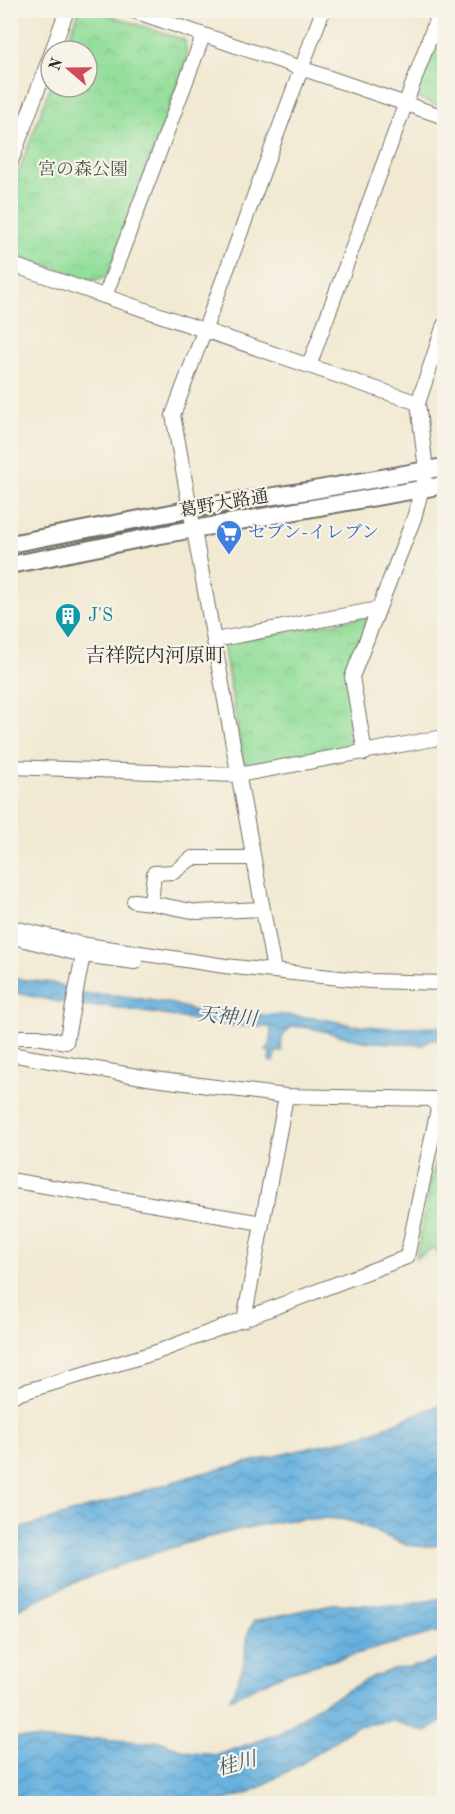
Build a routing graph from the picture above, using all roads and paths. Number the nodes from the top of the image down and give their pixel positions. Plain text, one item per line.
1 (67, 10) edge
2 (131, 10) edge
3 (323, 10) edge
4 (440, 10) edge
5 (203, 36) junction
6 (57, 39) edge
7 (301, 68) junction
8 (39, 87) edge
9 (406, 105) junction
10 (444, 117) edge
11 (10, 164) edge
12 (10, 264) edge
13 (105, 296) junction
14 (444, 325) edge
15 (204, 331) junction
16 (309, 366) junction
17 (418, 403) junction
18 (444, 467) edge
19 (426, 470) junction
20 (444, 485) edge
21 (422, 488) junction
22 (309, 499) junction
23 (190, 510) junction
24 (193, 530) junction
25 (80, 531) junction
26 (10, 544) edge
27 (83, 550) junction
28 (10, 565) edge
29 (378, 609) junction
30 (214, 640) junction
31 (444, 737) edge
32 (365, 753) junction
33 (10, 767) edge
34 (238, 775) junction
35 (253, 858) junction
36 (134, 901) dead end
37 (151, 903) junction
38 (262, 909) junction
39 (10, 927) edge
40 (10, 936) edge
41 (82, 960) junction
42 (225, 966) junction
43 (274, 970) junction
44 (444, 983) edge
45 (10, 1037) edge
46 (10, 1054) edge
47 (286, 1096) junction
48 (10, 1180) edge
49 (262, 1223) junction
50 (244, 1320) junction
51 (10, 1396) edge

1 - 6 street
2 - 5 street
3 - 7 street
4 - 9 street
5 - 7 street
5 - 13 street
7 - 9 street
7 - 15 street
8 - 11 street
9 - 10 street
9 - 16 street
12 - 13 street
13 - 15 street
14 - 17 street
15 - 16 street
15 - 23 street
16 - 17 street
17 - 19 street
18 - 19 main road, 葛野大路通
19 - 21 street
19 - 22 main road, 葛野大路通
20 - 21 main road, 葛野大路通
21 - 22 main road, 葛野大路通
21 - 29 street
22 - 23 main road, 葛野大路通
22 - 24 main road, 葛野大路通
23 - 24 street
23 - 25 main road, 葛野大路通
24 - 27 main road, 葛野大路通
24 - 30 street
25 - 26 main road, 葛野大路通
25 - 27 main road
27 - 28 main road, 葛野大路通
29 - 30 street
29 - 32 street
30 - 34 street
31 - 32 street
32 - 34 street
33 - 34 street
34 - 35 street
35 - 37 street
35 - 38 street
36 - 37 street
37 - 38 street
38 - 43 street
39 - 42 street
40 - 41 street
41 - 42 street
41 - 45 street
42 - 43 street
43 - 44 street
46 - 47 street
47 - 49 street
47 - 50 street
48 - 49 street
49 - 50 street
50 - 51 street

